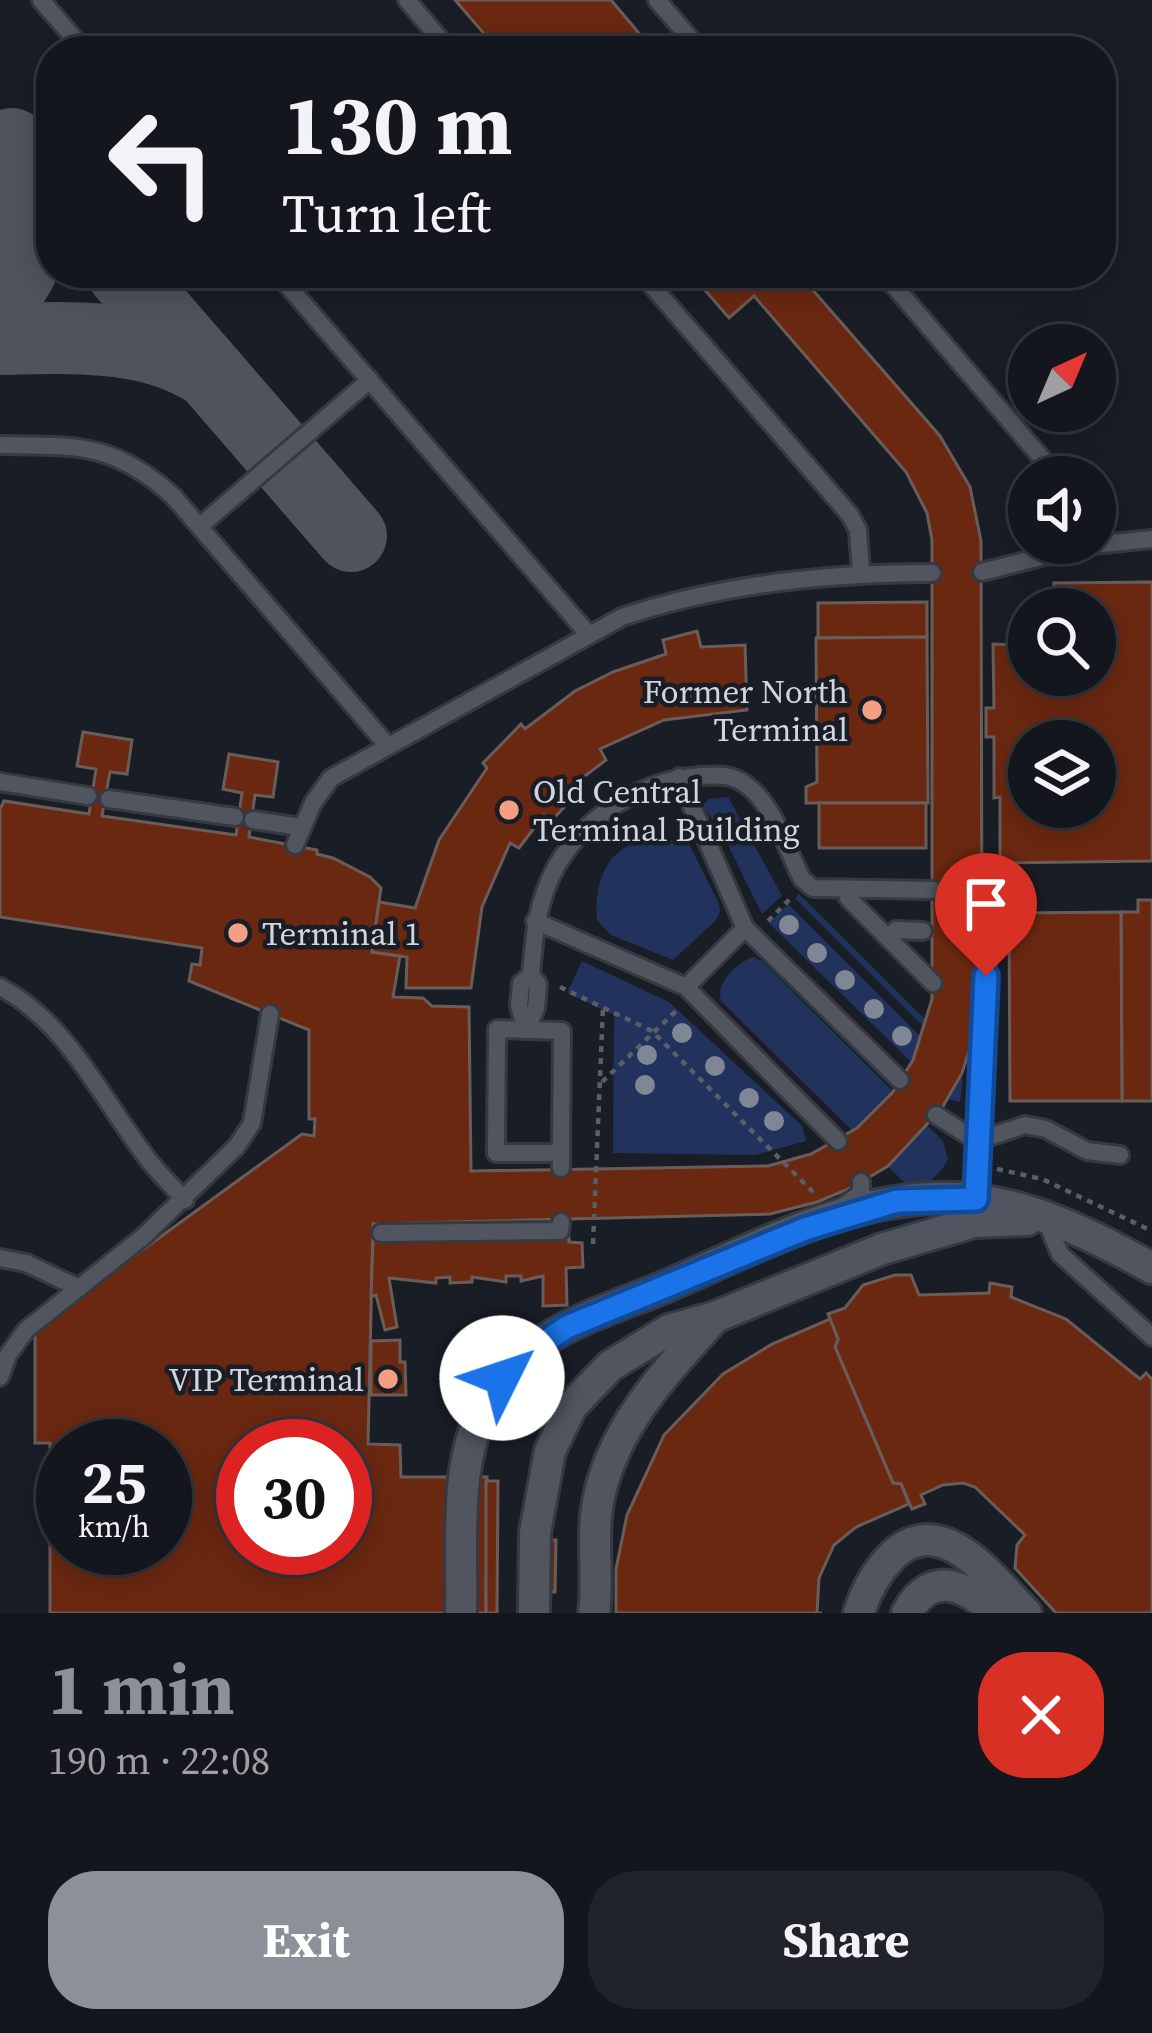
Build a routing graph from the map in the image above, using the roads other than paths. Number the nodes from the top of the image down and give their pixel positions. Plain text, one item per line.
1 (41, 0) edge
2 (406, 0) edge
3 (657, 0) edge
4 (72, 36) edge
5 (437, 36) edge
6 (688, 36) edge
7 (290, 288) edge
8 (654, 288) edge
9 (896, 288) edge
10 (370, 380) junction
11 (0, 445) edge
12 (1040, 456) edge
13 (200, 526) junction
14 (1152, 538) edge
15 (1116, 541) edge
16 (1011, 564) edge
17 (982, 572) dead end
18 (861, 573) junction
19 (932, 573) dead end
20 (589, 635) junction
21 (387, 745) junction
22 (680, 777) junction
23 (0, 782) edge
24 (88, 796) dead end
25 (109, 799) dead end
26 (301, 827) junction
27 (295, 845) dead end
28 (849, 889) junction
29 (982, 889) dead end
30 (933, 890) dead end
31 (535, 921) junction
32 (923, 931) dead end
33 (749, 932) junction
34 (888, 938) junction
35 (932, 983) dead end
36 (0, 987) edge
37 (690, 991) junction
38 (270, 1014) dead end
39 (526, 1030) junction
40 (900, 1080) dead end
41 (936, 1115) dead end
42 (838, 1141) dead end
43 (977, 1141) junction
44 (1120, 1155) dead end
45 (861, 1182) dead end
46 (976, 1199) junction
47 (185, 1200) junction
48 (1046, 1219) junction
49 (561, 1222) dead end
50 (805, 1229) junction
51 (381, 1233) dead end
52 (0, 1258) edge
53 (1152, 1268) edge
54 (79, 1288) junction
55 (716, 1317) junction
56 (1152, 1337) edge
57 (0, 1377) edge
58 (461, 1613) edge
59 (534, 1613) edge
60 (594, 1613) edge
61 (859, 1613) edge
62 (908, 1613) edge
63 (996, 1613) edge
64 (1026, 1613) edge

1 - 4 lane
2 - 5 lane
3 - 6 lane
7 - 10 lane
8 - 18 lane
9 - 12 lane
10 - 13 lane
10 - 20 lane
11 - 13 lane
13 - 21 lane
14 - 15 lane
16 - 17 lane
18 - 19 lane
18 - 20 lane
20 - 21 lane
21 - 26 lane
22 - 28 lane
22 - 31 lane
22 - 33 lane
23 - 24 lane
25 - 26 lane
26 - 27 lane
28 - 30 lane
28 - 34 lane
29 - 43 lane
31 - 37 lane
31 - 39 lane
32 - 34 lane
33 - 37 lane
33 - 40 lane
34 - 35 lane
36 - 47 lane
37 - 42 lane
38 - 47 lane
39 - 39 lane
41 - 43 lane
43 - 44 lane
43 - 46 lane
45 - 50 lane
46 - 48 street
46 - 50 street
47 - 54 lane
48 - 53 street
48 - 55 street
48 - 56 lane
49 - 51 lane
50 - 58 street
52 - 54 lane
54 - 57 lane
55 - 59 street
55 - 60 street
61 - 64 street
62 - 63 street

